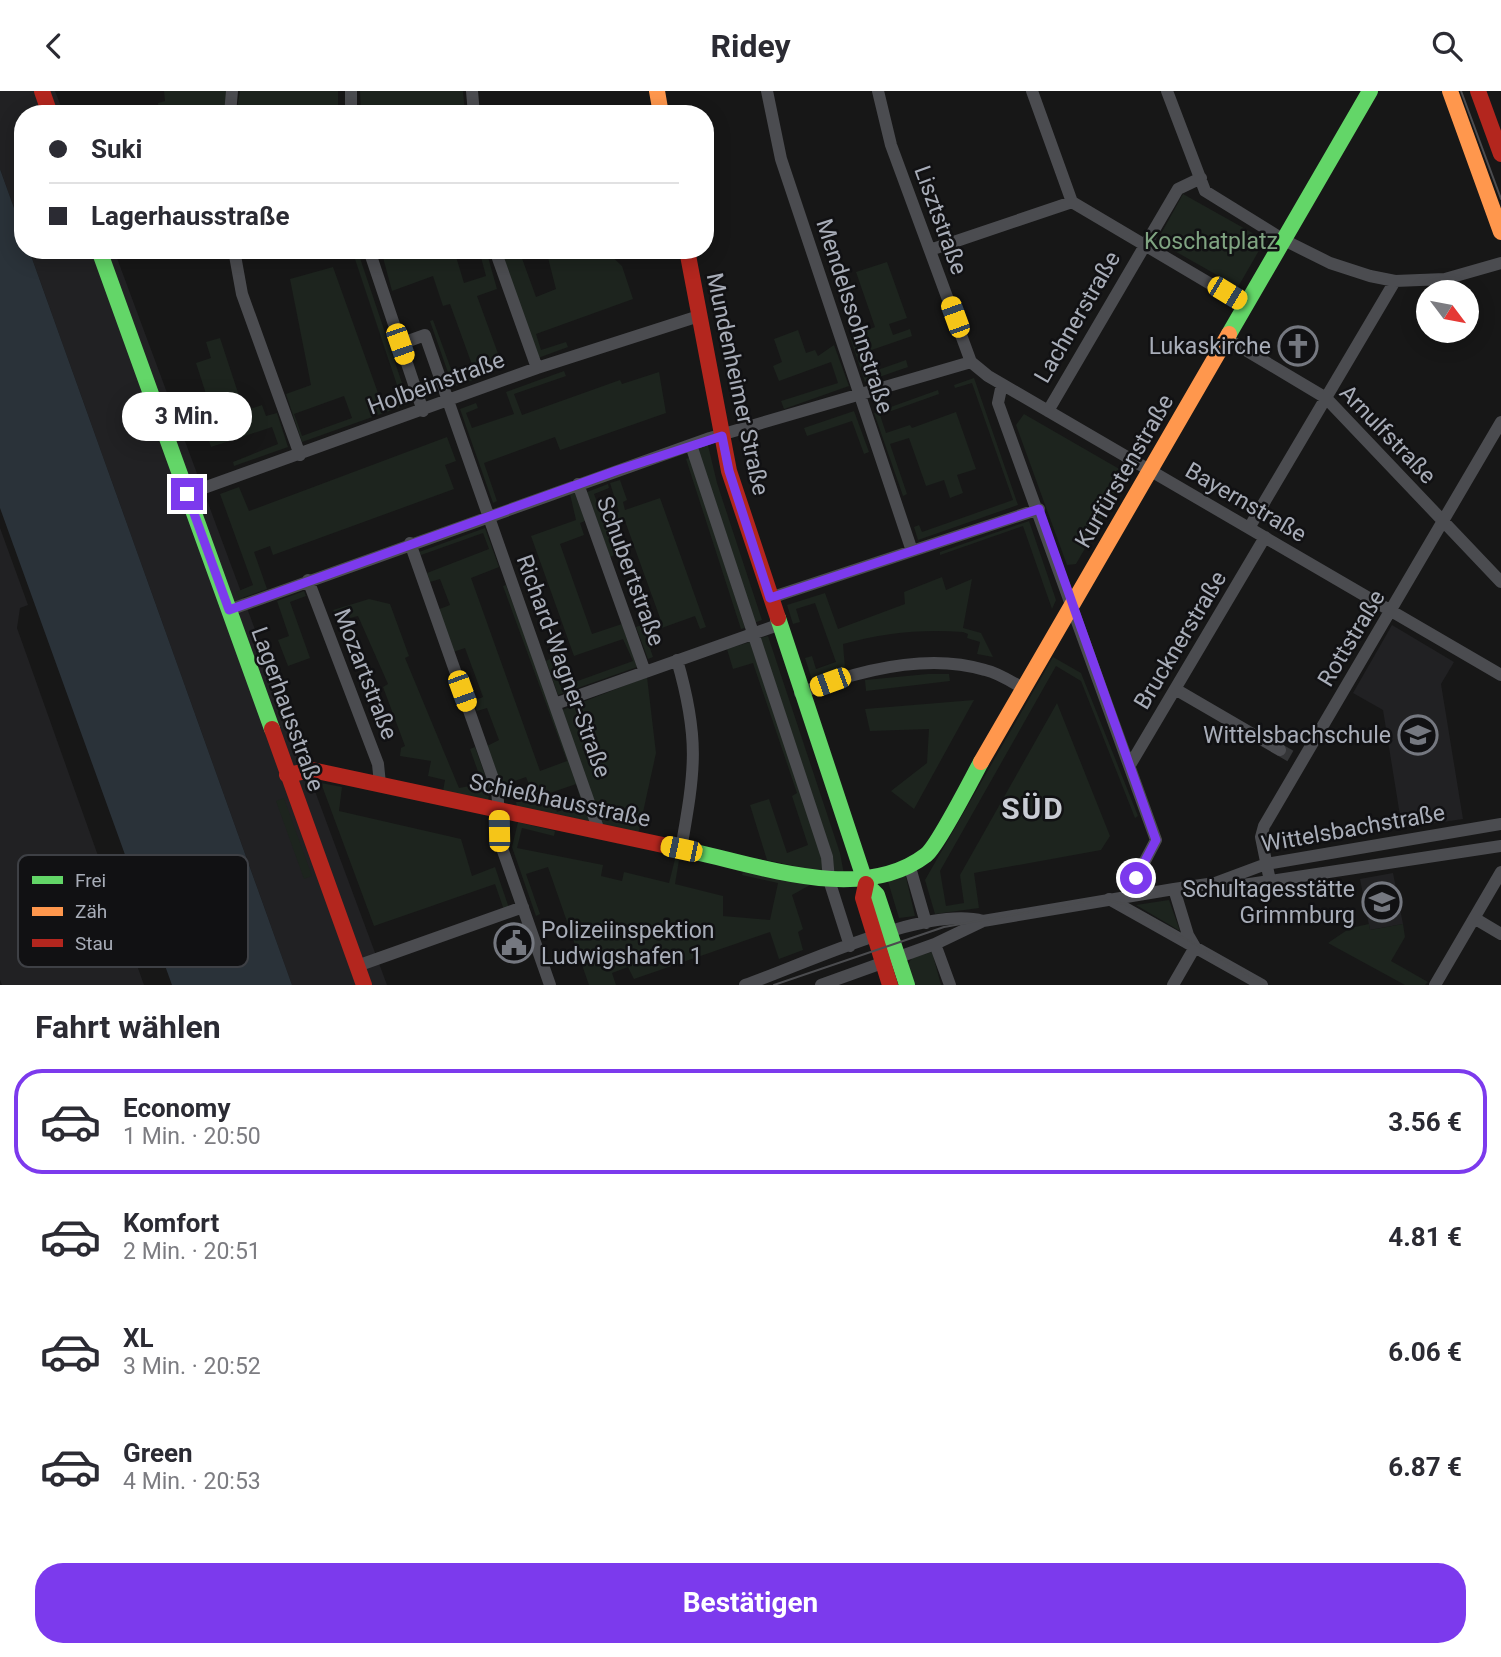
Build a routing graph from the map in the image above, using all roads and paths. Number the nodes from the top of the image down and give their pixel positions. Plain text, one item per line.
1 (767, 91) edge
2 (878, 91) edge
3 (1032, 91) edge
4 (1167, 91) edge
5 (1370, 91) edge
6 (1450, 91) edge
7 (1478, 91) edge
8 (1501, 154) edge
9 (1201, 178) junction
10 (1072, 202) junction
11 (1501, 232) edge
12 (1284, 240) junction
13 (1143, 244) junction
14 (930, 250) junction
15 (102, 259) edge
16 (236, 259) edge
17 (372, 259) edge
18 (498, 259) edge
19 (689, 259) edge
20 (1501, 263) edge
21 (1395, 281) junction
22 (1246, 305) junction
23 (699, 316) junction
24 (1227, 339) junction
25 (400, 344) junction
26 (971, 362) junction
27 (537, 368) junction
28 (1002, 384) junction
29 (859, 396) junction
30 (1326, 398) junction
31 (449, 402) junction
32 (423, 411) junction
33 (1048, 411) junction
34 (1501, 422) edge
35 (722, 436) junction
36 (691, 445) junction
37 (300, 455) junction
38 (1150, 471) junction
39 (578, 484) junction
40 (187, 494) junction
41 (1039, 509) junction
42 (487, 516) junction
43 (1444, 522) junction
44 (1249, 528) junction
45 (1265, 537) junction
46 (410, 543) junction
47 (912, 551) junction
48 (308, 580) junction
49 (1501, 582) edge
50 (770, 598) junction
51 (1072, 606) junction
52 (229, 610) junction
53 (1392, 610) junction
54 (778, 625) junction
55 (753, 632) junction
56 (677, 660) junction
57 (645, 672) junction
58 (1501, 675) edge
59 (1024, 689) junction
60 (1175, 689) junction
61 (800, 693) junction
62 (555, 704) junction
63 (1280, 750) tunnel mouth
64 (1130, 765) junction
65 (287, 775) junction
66 (380, 784) junction
67 (498, 811) junction
68 (1501, 824) edge
69 (599, 831) junction
70 (1501, 846) edge
71 (681, 849) junction
72 (909, 864) junction
73 (1266, 864) junction
74 (1501, 871) edge
75 (829, 880) junction
76 (1270, 881) junction
77 (865, 882) junction
78 (1215, 883) junction
79 (1174, 889) junction
80 (1126, 897) junction
81 (1108, 899) junction
82 (523, 907) junction
83 (1474, 918) junction
84 (983, 921) junction
85 (926, 923) junction
86 (1501, 934) edge
87 (882, 935) junction
88 (935, 944) junction
89 (850, 946) junction
90 (1195, 947) junction
91 (898, 957) junction
92 (882, 963) junction
93 (357, 965) junction
94 (363, 985) edge
95 (551, 985) edge
96 (745, 985) edge
97 (821, 985) edge
98 (890, 985) edge
99 (907, 985) edge
100 (950, 985) edge
101 (1173, 985) edge
102 (1262, 985) edge
103 (1435, 985) edge

1 - 29 street, Mendelssohnstraße
2 - 14 street, Lisztstraße
3 - 10 street
4 - 9 street
5 - 12 street, Kurfürstenstraße
6 - 11 street
7 - 8 street
9 - 12 street
9 - 13 street
10 - 13 street
10 - 14 street
12 - 21 street
12 - 22 street, Kurfürstenstraße
13 - 22 street
13 - 33 street, Lachnerstraße
14 - 26 street, Lisztstraße
15 - 40 street, Lagerhausstraße
16 - 37 street
17 - 25 street
18 - 27 street
19 - 23 street, Mundenheimer Straße
20 - 21 street
21 - 30 street
22 - 24 street, Kurfürstenstraße
23 - 27 street, Holbeinstraße
23 - 35 street, Mundenheimer Straße
24 - 30 street, Arnulfstraße
24 - 38 street, Kurfürstenstraße
25 - 31 street, Richard-Wagner-Straße
25 - 32 street
26 - 28 street, Bayernstraße
26 - 29 street
27 - 31 street, Holbeinstraße
28 - 33 street, Bayernstraße
28 - 41 street
29 - 35 street
29 - 47 street, Mendelssohnstraße
30 - 43 street, Arnulfstraße
30 - 44 street
31 - 32 street, Holbeinstraße
31 - 42 street, Richard-Wagner-Straße
32 - 37 street, Holbeinstraße
33 - 38 street, Bayernstraße
34 - 43 street, Rottstraße
35 - 36 street
35 - 50 street, Mundenheimer Straße
36 - 39 street
36 - 55 street
37 - 40 street, Holbeinstraße
38 - 44 street, Bayernstraße
38 - 51 street, Kurfürstenstraße
39 - 42 street
39 - 57 street, Schubertstraße
40 - 52 street, Lagerhausstraße
41 - 47 street
41 - 51 street
42 - 46 street
42 - 62 street, Richard-Wagner-Straße
43 - 49 street, Arnulfstraße
43 - 53 street, Rottstraße
44 - 45 street, Bayernstraße
45 - 53 street, Bayernstraße
45 - 60 street, Brucknerstraße
46 - 48 street
46 - 67 street
47 - 50 street
48 - 52 street
48 - 66 street, Mozartstraße
50 - 54 street, Mundenheimer Straße
51 - 59 street, Kurfürstenstraße
51 - 64 street
52 - 65 street, Lagerhausstraße
53 - 58 street, Bayernstraße
53 - 73 street, Rottstraße
54 - 55 street
54 - 61 street, Mundenheimer Straße
55 - 56 street
55 - 75 street
56 - 57 street
56 - 71 street
57 - 62 street
59 - 61 street
59 - 72 street, Kurfürstenstraße
60 - 63 street
60 - 64 street, Brucknerstraße
61 - 77 street, Mundenheimer Straße
62 - 69 street, Richard-Wagner-Straße
64 - 80 street
65 - 66 street, Schießhausstraße
65 - 93 street, Lagerhausstraße
66 - 67 street, Schießhausstraße
67 - 69 street, Schießhausstraße
67 - 82 street
68 - 73 street, Wittelsbachstraße
69 - 71 street, Schießhausstraße
70 - 76 street, Wittelsbachstraße
71 - 75 street, Schießhausstraße
72 - 77 street, Schießhausstraße
72 - 85 street
73 - 76 street, Rottstraße
73 - 78 street, Wittelsbachstraße
74 - 83 street
75 - 77 street, Schießhausstraße
75 - 89 street
76 - 78 street, Wittelsbachstraße
77 - 87 street, Mundenheimer Straße
78 - 79 street, Wittelsbachstraße
79 - 80 street, Wittelsbachstraße
79 - 90 street
80 - 81 street, Wittelsbachstraße
81 - 84 street, Wittelsbachstraße
81 - 90 street
82 - 93 street
82 - 95 street
83 - 86 street
83 - 103 street
84 - 85 street, Wittelsbachstraße
84 - 88 street, Wittelsbachstraße
85 - 87 street, Wittelsbachstraße
87 - 89 street, Wittelsbachstraße
87 - 91 street, Mundenheimer Straße
87 - 92 street, Mundenheimer Straße
88 - 91 street, Wittelsbachstraße
88 - 100 street
89 - 96 street, Wittelsbachstraße
90 - 101 street
90 - 102 street
91 - 92 street, Wittelsbachstraße
91 - 99 street, Mundenheimer Straße
92 - 97 street, Wittelsbachstraße
92 - 98 street, Mundenheimer Straße
93 - 94 street, Lagerhausstraße

